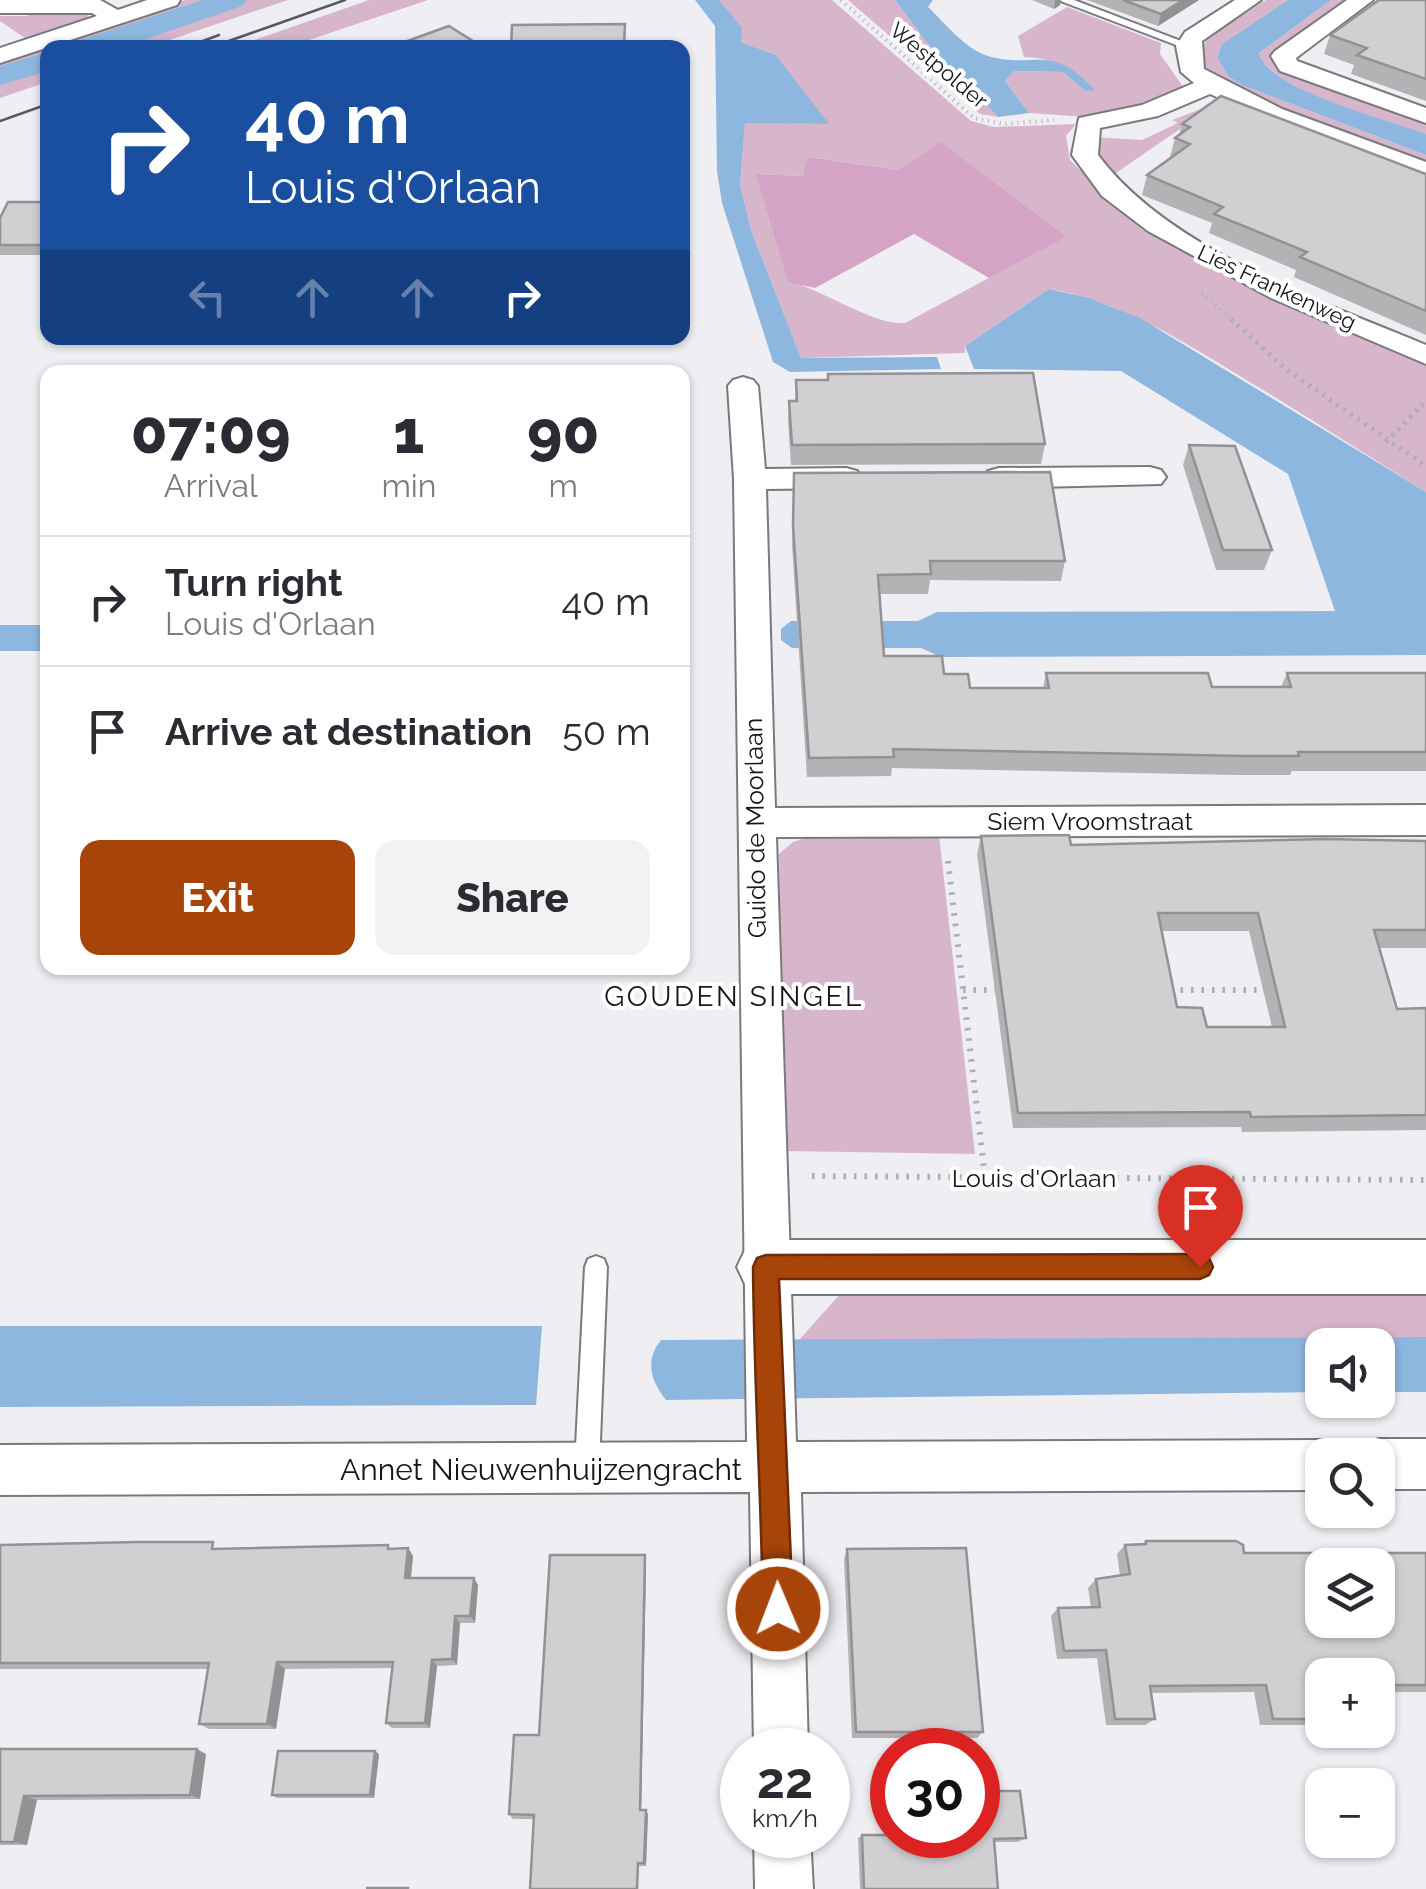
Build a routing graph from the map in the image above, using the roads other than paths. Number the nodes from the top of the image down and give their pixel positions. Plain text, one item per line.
1 (170, 0) edge
2 (1064, 0) edge
3 (1250, 0) edge
4 (1362, 0) edge
5 (0, 6) edge
6 (105, 8) edge
7 (1188, 46) junction
8 (0, 56) edge
9 (1211, 86) junction
10 (1426, 116) edge
11 (1426, 170) edge
12 (1426, 355) edge
13 (742, 386) dead end
14 (1150, 477) dead end
15 (870, 478) edge
16 (970, 478) edge
17 (750, 479) junction
18 (1426, 820) edge
19 (754, 823) junction
20 (596, 1267) dead end
21 (1426, 1267) edge
22 (766, 1289) junction
23 (772, 1447) junction
24 (1305, 1464) edge
25 (1395, 1464) edge
26 (1426, 1464) edge
27 (586, 1468) junction
28 (0, 1470) edge
29 (780, 1728) edge
30 (783, 1858) edge
31 (784, 1889) edge

1 - 6 street
2 - 7 lane
3 - 7 street
4 - 10 street
5 - 6 street
6 - 8 street
7 - 9 street
9 - 11 street
9 - 12 street, Lies Frankenweg
13 - 17 street, Guido de Moorlaan
14 - 16 street
15 - 17 street
17 - 19 street, Guido de Moorlaan
18 - 19 street, Siem Vroomstraat
19 - 22 street, Guido de Moorlaan
20 - 27 lane
21 - 22 street
22 - 23 street, Guido de Moorlaan
23 - 24 street, Annet Nieuwenhuijzengracht
23 - 27 street, Annet Nieuwenhuijzengracht
23 - 29 street, Guido de Moorlaan
25 - 26 street
27 - 28 street, Annet Nieuwenhuijzengracht
30 - 31 street

